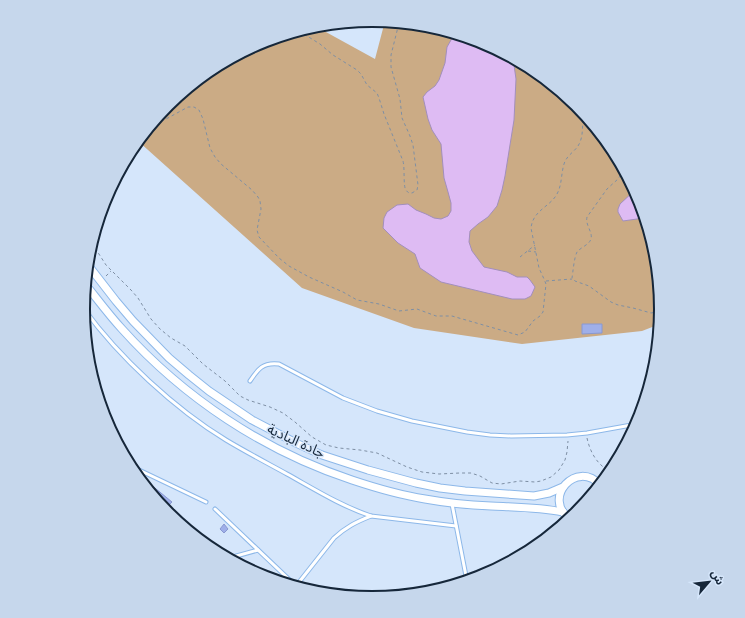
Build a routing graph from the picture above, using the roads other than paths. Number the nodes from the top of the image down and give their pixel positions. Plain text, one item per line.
1 (93, 272) edge
2 (91, 291) edge
3 (90, 317) edge
4 (250, 381) dead end
5 (629, 425) edge
6 (142, 471) edge
7 (596, 481) edge
8 (563, 487) junction
9 (206, 502) dead end
10 (452, 503) junction
11 (215, 509) dead end
12 (563, 512) junction
13 (565, 514) edge
14 (371, 516) junction
15 (456, 526) junction
16 (258, 550) junction
17 (239, 557) edge
18 (466, 575) edge
19 (287, 577) edge
20 (300, 581) edge

1 - 8 street, جادة البادية
2 - 10 street, جادة البادية
3 - 14 lane
4 - 5 lane
6 - 9 lane
7 - 8 street, جادة البادية
8 - 12 street
10 - 12 street, جادة البادية
10 - 15 lane
11 - 16 lane
12 - 13 street
14 - 15 lane
14 - 20 lane
15 - 18 lane
16 - 17 lane
16 - 19 lane

